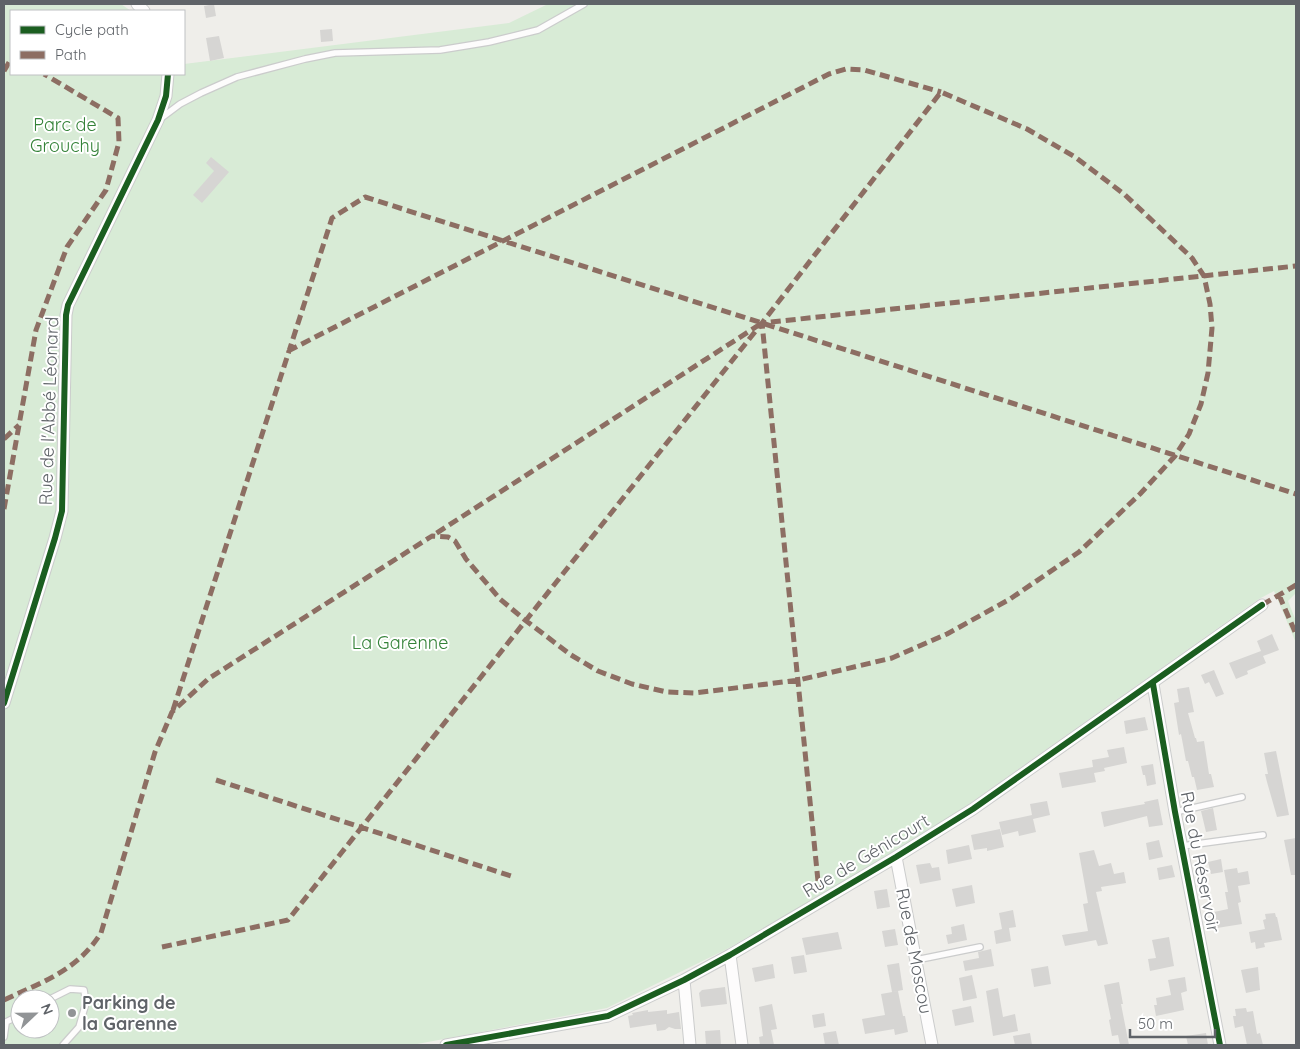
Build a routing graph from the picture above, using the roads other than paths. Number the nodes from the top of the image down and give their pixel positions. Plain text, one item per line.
1 (584, 4) edge
2 (168, 75) edge
3 (158, 120) junction
4 (1262, 605) dead end
5 (1153, 684) junction
6 (4, 703) edge
7 (1242, 797) dead end
8 (1175, 812) junction
9 (1263, 835) dead end
10 (1182, 846) junction
11 (896, 857) junction
12 (980, 947) dead end
13 (730, 954) junction
14 (916, 960) junction
15 (684, 980) junction
16 (60, 994) edge
17 (5, 1023) edge
18 (4, 1037) edge
19 (63, 1045) edge
20 (446, 1045) edge
21 (690, 1045) edge
22 (742, 1045) edge
23 (932, 1045) edge
24 (1220, 1045) edge

1 - 3 lane
2 - 3 street, Rue de l'Abbé Léonard
3 - 6 street, Rue de l'Abbé Léonard
4 - 5 street, Rue de Génicourt
5 - 8 street, Rue du Réservoir
5 - 11 street, Rue de Génicourt
7 - 8 lane
8 - 10 street, Rue du Réservoir
9 - 10 lane
10 - 24 street, Rue du Réservoir
11 - 13 street, Rue de Génicourt
11 - 14 street, Rue de Moscou
12 - 14 lane
13 - 15 street, Rue de Génicourt
13 - 22 street
14 - 23 street, Rue de Moscou
15 - 20 street, Rue de Génicourt
15 - 21 street
16 - 19 lane
17 - 18 lane

